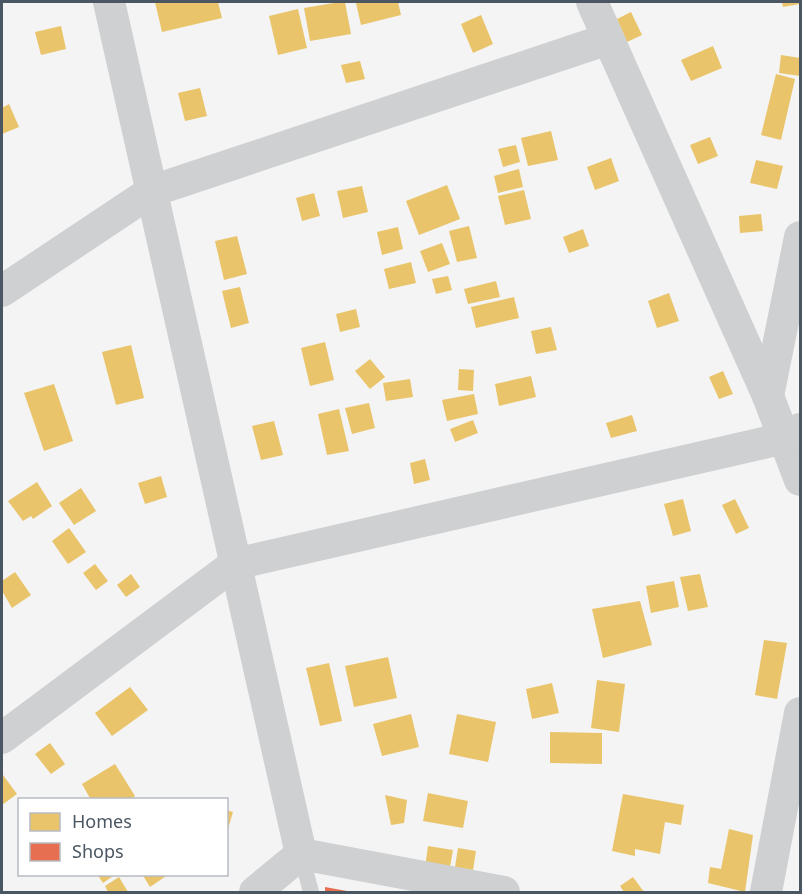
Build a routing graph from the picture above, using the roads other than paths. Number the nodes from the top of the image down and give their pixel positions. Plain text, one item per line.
1 (109, 2) edge
2 (592, 2) edge
3 (608, 39) junction
4 (152, 191) junction
5 (801, 237) edge
6 (2, 291) edge
7 (768, 396) junction
8 (793, 434) edge
9 (801, 480) edge
10 (236, 564) junction
11 (801, 713) edge
12 (2, 738) edge
13 (301, 854) junction
14 (255, 892) edge
15 (311, 892) edge
16 (504, 892) edge
17 (766, 892) edge

1 - 4 street
2 - 3 street
3 - 4 street
3 - 7 street
4 - 6 street
4 - 10 street
5 - 7 street
7 - 8 street
8 - 9 street
8 - 10 street
10 - 12 street
10 - 13 street
11 - 17 street
13 - 14 street
13 - 15 lane
13 - 16 street

